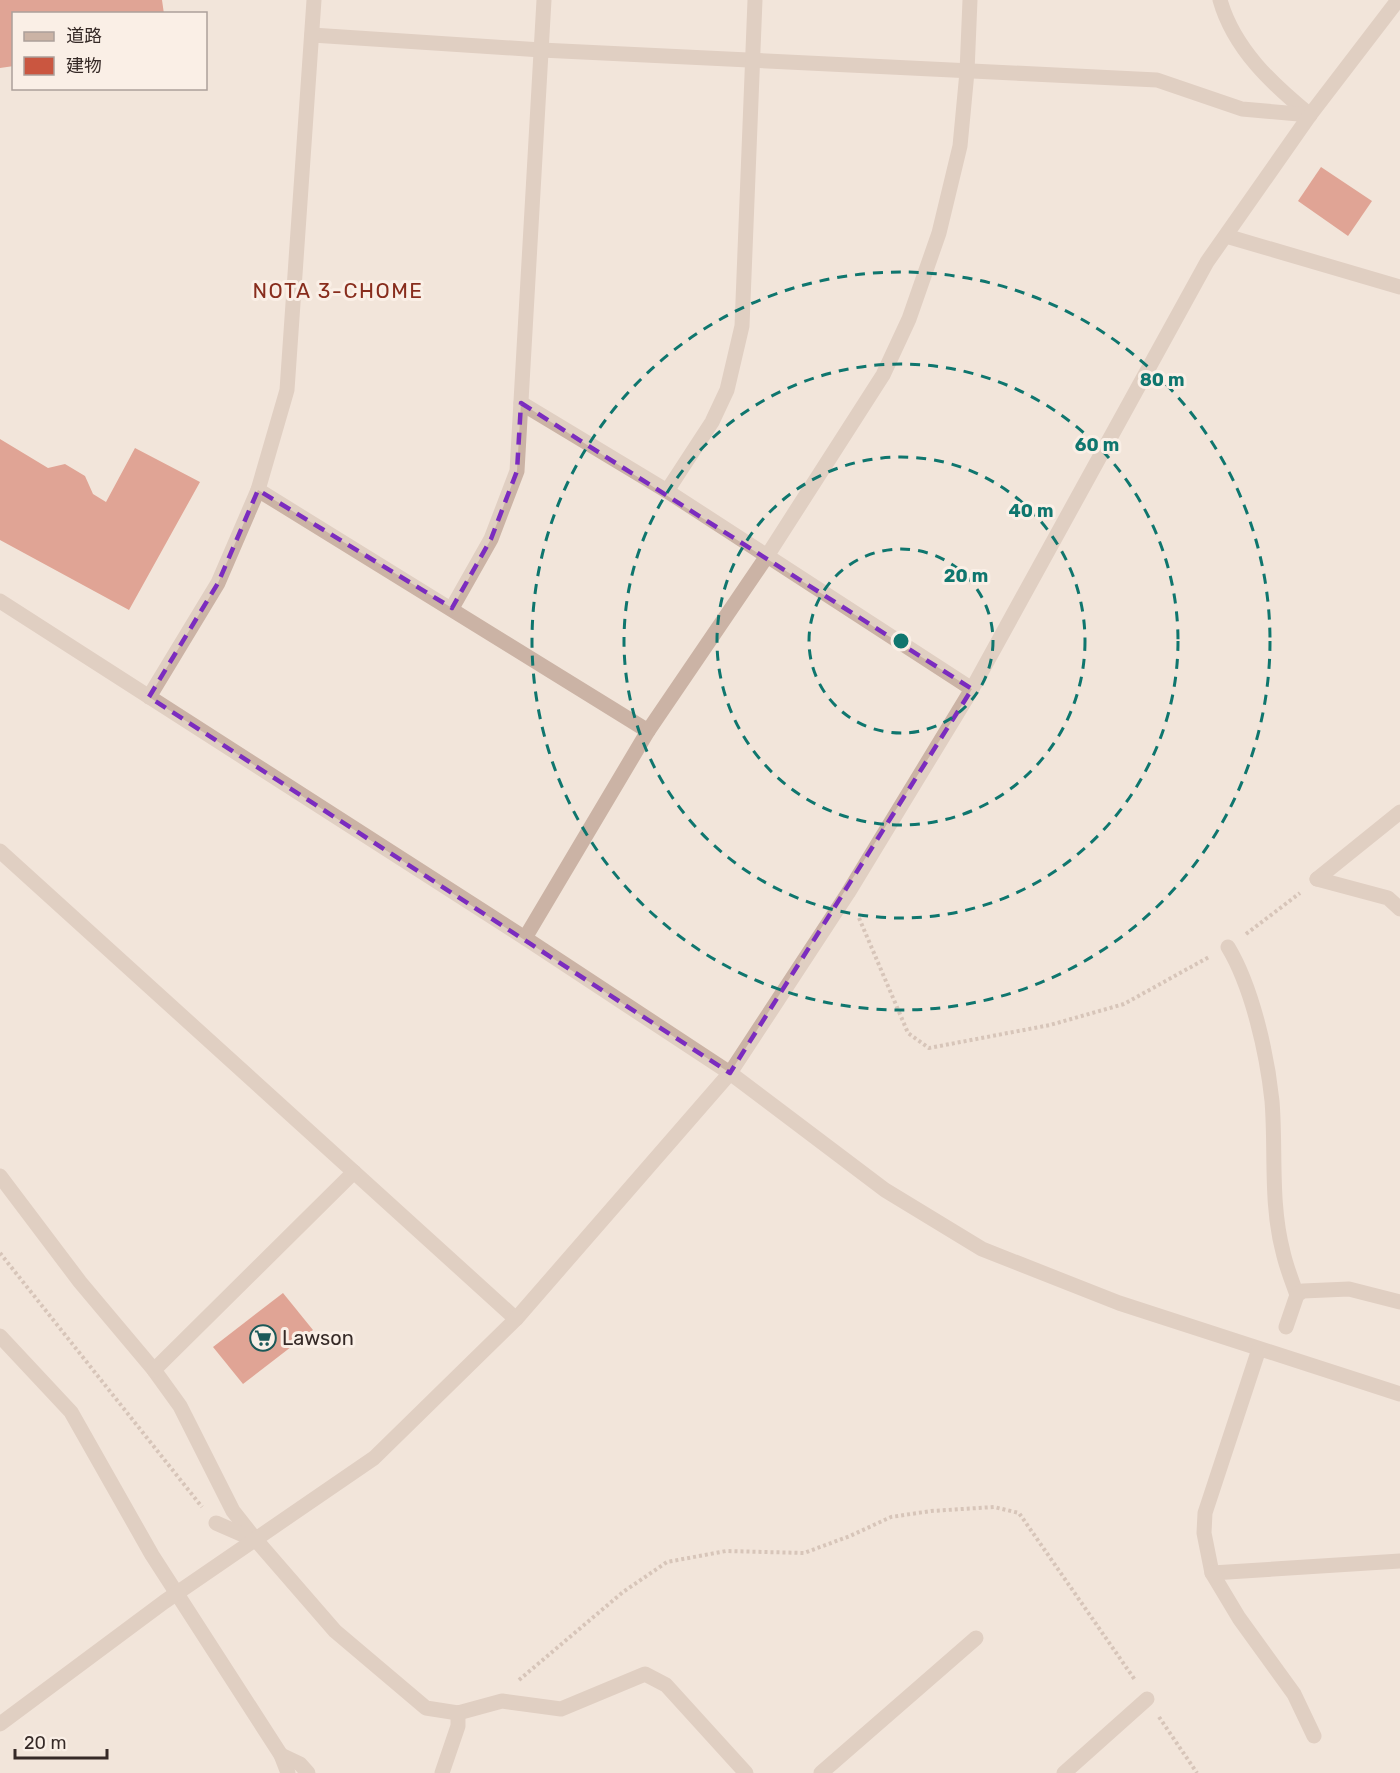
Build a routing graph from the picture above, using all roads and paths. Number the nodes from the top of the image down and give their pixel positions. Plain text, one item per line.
1 (314, 0) edge
2 (544, 0) edge
3 (755, 0) edge
4 (970, 0) edge
5 (1220, 0) edge
6 (1398, 0) edge
7 (312, 35) junction
8 (541, 50) junction
9 (752, 61) junction
10 (967, 72) junction
11 (1310, 115) junction
12 (1226, 236) junction
13 (1400, 287) edge
14 (521, 403) junction
15 (258, 490) junction
16 (667, 491) junction
17 (766, 556) junction
18 (0, 601) edge
19 (452, 608) junction
20 (972, 689) junction
21 (149, 697) junction
22 (648, 731) junction
23 (1400, 812) edge
24 (0, 851) edge
25 (1317, 879) junction
26 (848, 893) junction
27 (1400, 909) edge
28 (525, 938) junction
29 (1228, 947) junction
30 (730, 1073) junction
31 (354, 1172) junction
32 (0, 1176) edge
33 (0, 1253) edge
34 (1297, 1295) junction
35 (1400, 1302) edge
36 (516, 1318) junction
37 (1286, 1327) dead end
38 (0, 1336) edge
39 (1259, 1349) junction
40 (154, 1370) junction
41 (1400, 1394) edge
42 (216, 1523) joint
43 (256, 1540) junction
44 (1400, 1561) edge
45 (1212, 1573) junction
46 (171, 1597) junction
47 (976, 1638) dead end
48 (1147, 1699) junction
49 (502, 1701) junction
50 (458, 1713) junction
51 (0, 1724) edge
52 (1314, 1736) dead end
53 (281, 1755) junction
54 (288, 1773) edge
55 (308, 1773) edge
56 (442, 1773) edge
57 (746, 1773) edge
58 (821, 1773) edge
59 (1064, 1773) edge
60 (1197, 1773) edge

1 - 7 street
2 - 8 street
3 - 9 street
4 - 10 street
5 - 11 street
6 - 11 street
7 - 8 street
7 - 15 street
8 - 9 street
8 - 14 street
9 - 10 street
9 - 16 street
10 - 11 street
10 - 17 street
11 - 12 street
12 - 13 street
12 - 20 street
14 - 16 street
14 - 19 street
15 - 19 street
15 - 21 street
16 - 17 street
17 - 20 street
17 - 22 street
18 - 21 street
19 - 22 street
20 - 26 street
21 - 28 street
22 - 28 street
23 - 25 street
24 - 31 street
25 - 27 street
25 - 29 path
26 - 29 path
26 - 30 street
28 - 30 street
29 - 34 street
30 - 36 street
30 - 39 street
31 - 36 street
31 - 40 street
32 - 40 street
33 - 42 path
34 - 35 street
34 - 37 street
36 - 43 street
38 - 46 street
39 - 41 street
39 - 45 street
40 - 43 street
42 - 43 street
43 - 46 street
43 - 50 street
44 - 45 street
45 - 52 street
46 - 51 street
46 - 53 street
47 - 58 street
48 - 49 path
48 - 59 street
48 - 60 path
49 - 50 street
49 - 57 street
50 - 56 street
53 - 54 street
53 - 55 street

